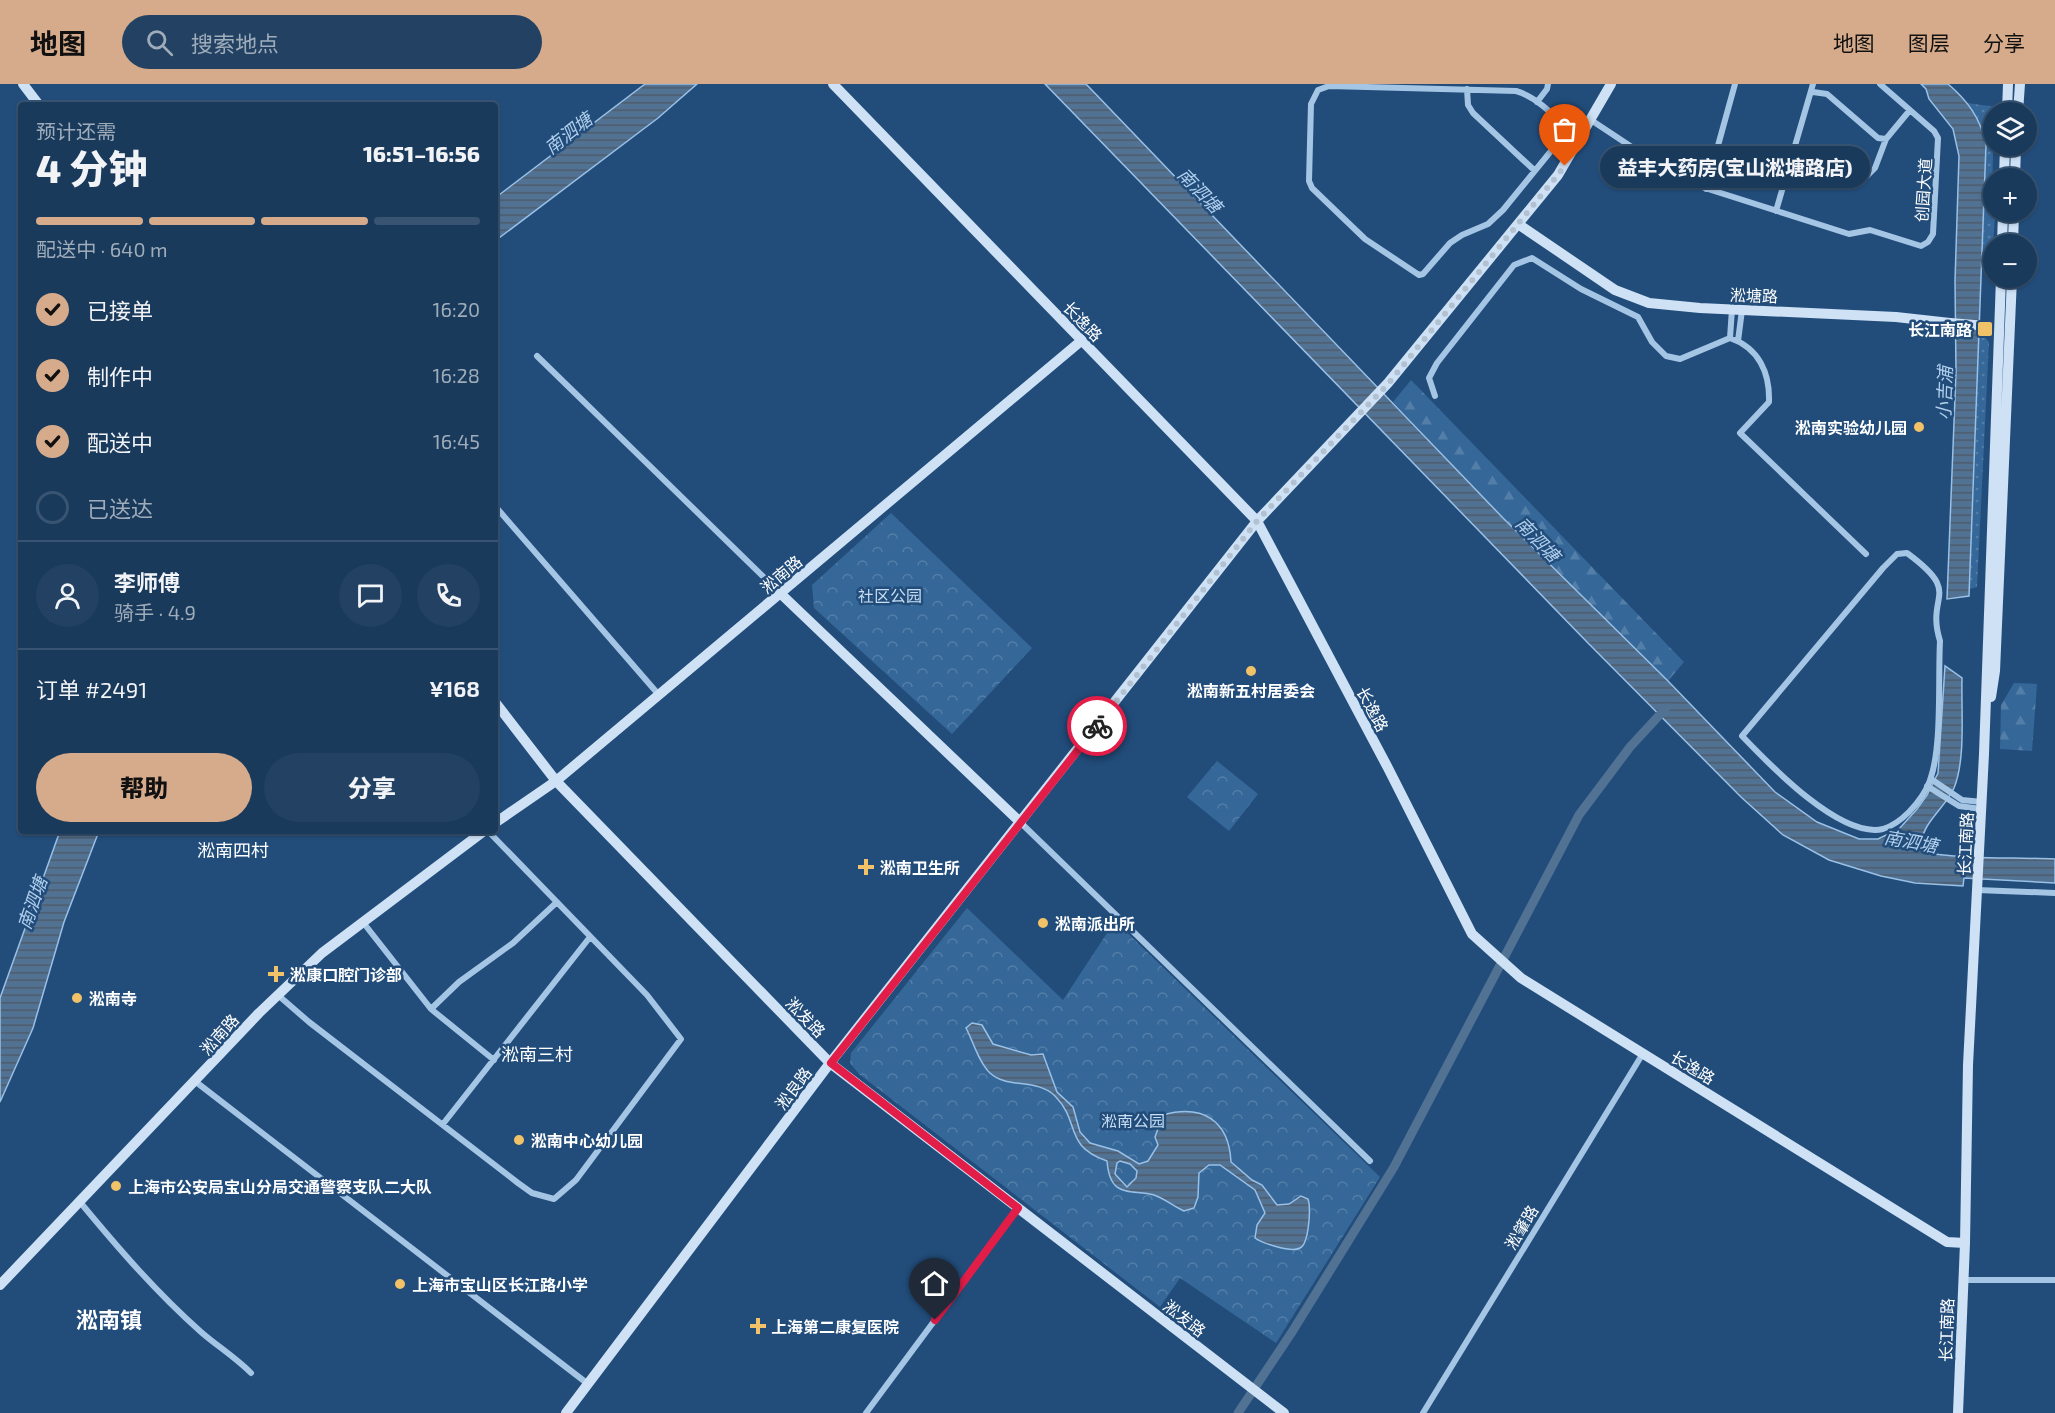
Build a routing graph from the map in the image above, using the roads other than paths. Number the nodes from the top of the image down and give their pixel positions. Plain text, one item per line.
1 (23, 84) edge
2 (833, 84) edge
3 (1548, 84) edge
4 (1611, 84) edge
5 (1735, 84) edge
6 (1813, 84) edge
7 (1880, 84) edge
8 (2008, 84) edge
9 (2020, 84) edge
10 (1467, 89) junction
11 (1813, 92) junction
12 (37, 102) edge
13 (1537, 102) junction
14 (2007, 102) edge
15 (2019, 102) edge
16 (1910, 110) junction
17 (1591, 120) junction
18 (1568, 130) junction
19 (1886, 139) junction
20 (1580, 141) junction
21 (1792, 156) junction
22 (1534, 170) junction
23 (1706, 189) junction
24 (1776, 211) junction
25 (1518, 224) junction
26 (2002, 288) edge
27 (2011, 288) edge
28 (1737, 310) junction
29 (2005, 327) junction
30 (1730, 338) junction
31 (1081, 341) junction
32 (1738, 341) junction
33 (537, 356) dead end
34 (1435, 396) dead end
35 (498, 509) edge
36 (1257, 521) junction
37 (1866, 554) dead end
38 (781, 594) junction
39 (659, 696) junction
40 (498, 706) edge
41 (556, 781) junction
42 (1932, 784) junction
43 (1982, 805) junction
44 (498, 821) edge
45 (1021, 823) junction
46 (482, 834) edge
47 (489, 834) edge
48 (1978, 884) junction
49 (2055, 893) edge
50 (557, 902) junction
51 (362, 921) junction
52 (590, 937) junction
53 (279, 996) junction
54 (431, 1009) junction
55 (1642, 1054) junction
56 (494, 1060) junction
57 (831, 1063) junction
58 (196, 1082) junction
59 (443, 1124) junction
60 (1370, 1161) dead end
61 (80, 1202) junction
62 (1018, 1208) junction
63 (1965, 1243) junction
64 (1963, 1280) junction
65 (2055, 1280) edge
66 (0, 1285) edge
67 (251, 1373) dead end
68 (588, 1384) junction
69 (566, 1413) edge
70 (866, 1413) edge
71 (1284, 1413) edge
72 (1423, 1413) edge
73 (1958, 1413) edge

1 - 12 street
2 - 31 street, 长逸路
3 - 13 street
4 - 17 street, 淞良路
5 - 23 street
6 - 11 street
7 - 16 street, 创园大道
8 - 14 street
9 - 15 street
10 - 13 street
10 - 22 street
10 - 22 street
11 - 19 street
11 - 21 street
13 - 18 street
16 - 19 street
16 - 24 street, 创园大道
17 - 20 street, 淞良路
17 - 23 street, 创园大道
18 - 20 street
18 - 22 street
19 - 21 street
20 - 25 street, 淞良路
21 - 24 street
23 - 24 street, 创园大道
25 - 28 street, 淞塘路
25 - 36 street, 淞良路
26 - 29 street
27 - 29 street
28 - 29 street, 淞塘路, bridge
28 - 30 street
28 - 32 street
29 - 43 street, 长江南路
30 - 32 street
30 - 34 street
31 - 36 street, 长逸路
31 - 38 street, 淞南路
32 - 37 street
33 - 38 street
35 - 39 street
36 - 45 street, 淞良路
36 - 55 street, 长逸路
38 - 39 street, 淞南路
38 - 45 street
39 - 41 street, 淞南路
40 - 41 street, 淞发路
41 - 44 street, 淞南路
41 - 57 street, 淞发路
42 - 42 street
42 - 43 street
43 - 48 street, 长江南路
45 - 57 street, 淞良路
45 - 60 street
46 - 51 street, 淞南路
47 - 50 street
48 - 49 street
48 - 63 street, 长江南路
50 - 52 street
50 - 54 street
51 - 53 street, 淞南路
51 - 54 street
52 - 56 street
52 - 59 street
53 - 58 street, 淞南路
53 - 59 street
54 - 56 street
55 - 63 street, 长逸路
55 - 72 street, 淞肇路
56 - 59 street
57 - 62 street, 淞发路
57 - 68 street, 淞良路
58 - 61 street, 淞南路
58 - 68 street
61 - 66 street, 淞南路
61 - 67 street
62 - 70 street
62 - 71 street, 淞发路
63 - 64 street, 长江南路
64 - 65 street
64 - 73 street, 长江南路
68 - 69 street, 淞良路

